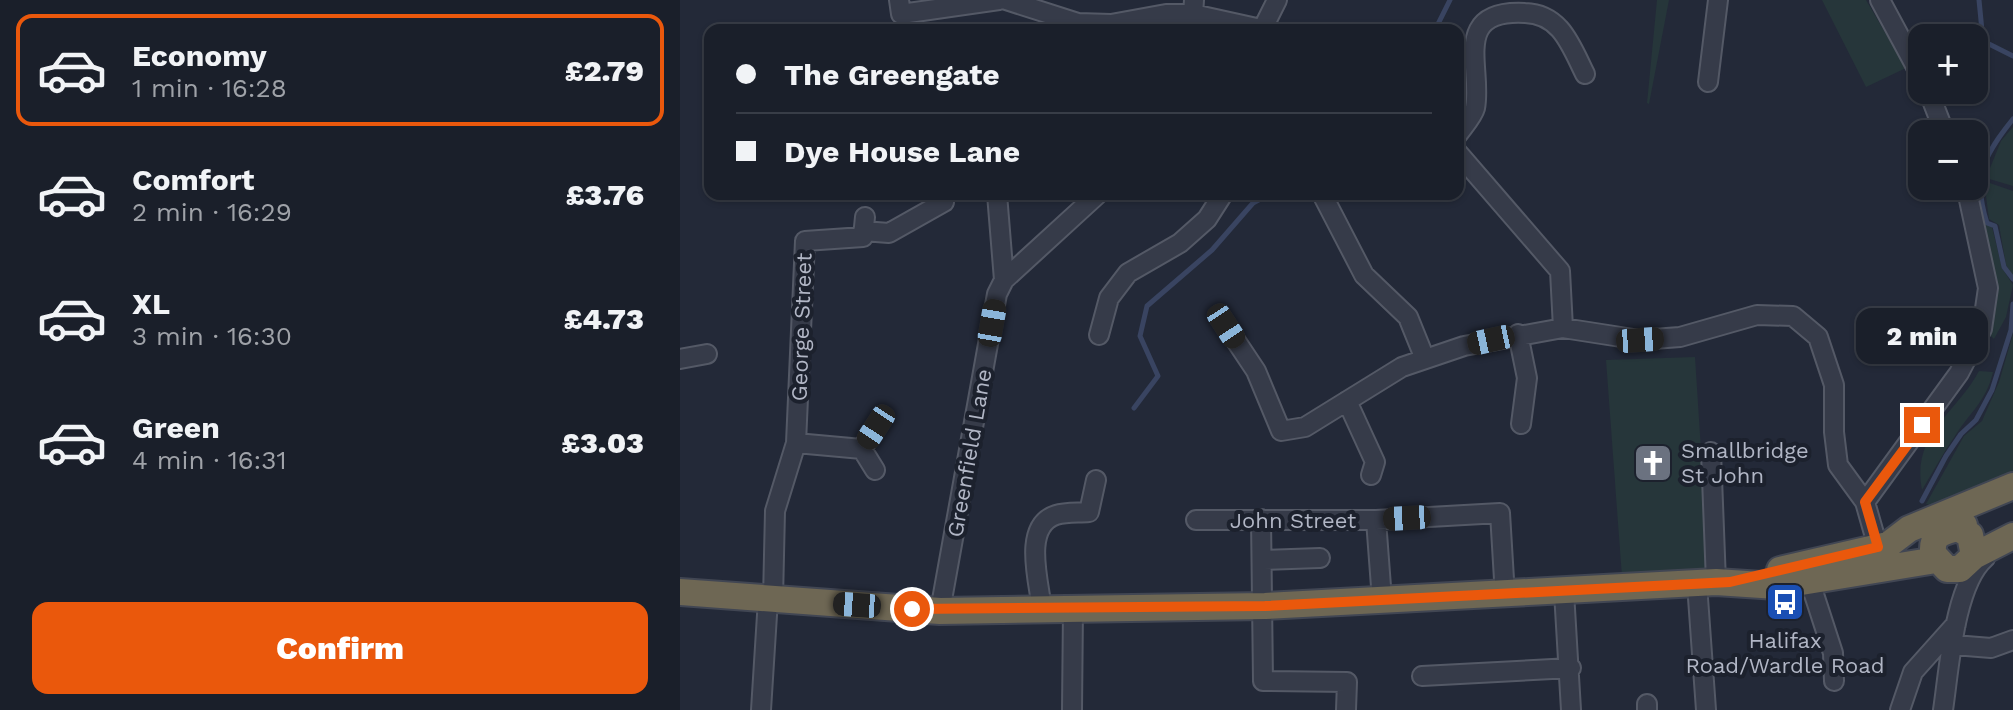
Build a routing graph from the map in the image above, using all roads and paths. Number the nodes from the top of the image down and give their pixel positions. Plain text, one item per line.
1 (999, 0) edge
2 (1006, 0) edge
3 (1277, 0) edge
4 (1718, 0) edge
5 (1880, 0) edge
6 (1029, 3) edge
7 (901, 15) edge
8 (1193, 15) edge
9 (1086, 24) edge
10 (1124, 24) edge
11 (1234, 24) edge
12 (1264, 24) edge
13 (1908, 52) edge
14 (1585, 74) dead end
15 (1708, 82) dead end
16 (1464, 125) edge
17 (1464, 160) edge
18 (997, 200) edge
19 (1091, 200) edge
20 (1219, 200) edge
21 (1325, 200) edge
22 (1969, 200) edge
23 (944, 202) dead end
24 (1004, 280) junction
25 (1226, 326) dead end
26 (1563, 328) junction
27 (1518, 334) junction
28 (1099, 335) dead end
29 (707, 354) dead end
30 (680, 359) edge
31 (1425, 359) junction
32 (1347, 401) junction
33 (1521, 424) dead end
34 (876, 427) dead end
35 (796, 443) junction
36 (862, 449) junction
37 (1711, 452) dead end
38 (1373, 469) dead end
39 (875, 470) dead end
40 (1096, 480) dead end
41 (2013, 486) edge
42 (2013, 501) edge
43 (1865, 502) junction
44 (1261, 519) junction
45 (1196, 520) dead end
46 (1376, 520) junction
47 (2013, 537) edge
48 (1883, 554) junction
49 (1320, 558) dead end
50 (1955, 558) junction
51 (1264, 560) junction
52 (1810, 582) junction
53 (1714, 583) junction
54 (680, 592) edge
55 (1564, 592) junction
56 (1505, 596) junction
57 (770, 599) junction
58 (1382, 600) junction
59 (1265, 606) junction
60 (1073, 608) junction
61 (1042, 609) junction
62 (940, 611) junction
63 (1958, 620) junction
64 (2013, 640) edge
65 (1954, 645) junction
66 (1571, 668) junction
67 (1422, 676) dead end
68 (1834, 681) dead end
69 (761, 710) edge
70 (1072, 710) edge
71 (1346, 710) edge
72 (1571, 710) edge
73 (1706, 710) edge
74 (1900, 710) edge
75 (1943, 710) edge

1 - 7 street
2 - 6 street
3 - 12 street
4 - 15 street
5 - 13 street
6 - 9 street
8 - 10 street
8 - 11 street
14 - 16 street
17 - 26 street
18 - 24 street
19 - 24 street
20 - 28 street
21 - 31 street
22 - 43 street
23 - 35 street, George Street
24 - 62 street, Greenfield Lane
25 - 32 street
26 - 27 street
26 - 43 street
27 - 31 street
27 - 33 street
29 - 30 street
31 - 32 street
32 - 38 street
34 - 36 street
35 - 36 street
35 - 57 street, George Street
36 - 39 street
37 - 53 street
40 - 61 street
41 - 48 highway
42 - 50 highway
43 - 48 street
44 - 45 street, John Street
44 - 46 street, John Street
44 - 51 street
46 - 56 street, John Street
46 - 58 street
47 - 50 highway
48 - 50 highway
48 - 52 highway
48 - 53 highway
49 - 51 street
50 - 63 street
50 - 63 street
51 - 59 street
52 - 53 highway
52 - 68 street
53 - 55 highway
53 - 73 street
54 - 57 highway
55 - 56 highway
55 - 66 street
56 - 58 highway
57 - 62 highway
57 - 69 street, George Street
58 - 59 highway
59 - 60 highway
59 - 71 street
60 - 61 highway
60 - 70 street
61 - 62 highway
63 - 65 street
63 - 74 street
64 - 65 street
65 - 75 street
66 - 67 street
66 - 72 street

